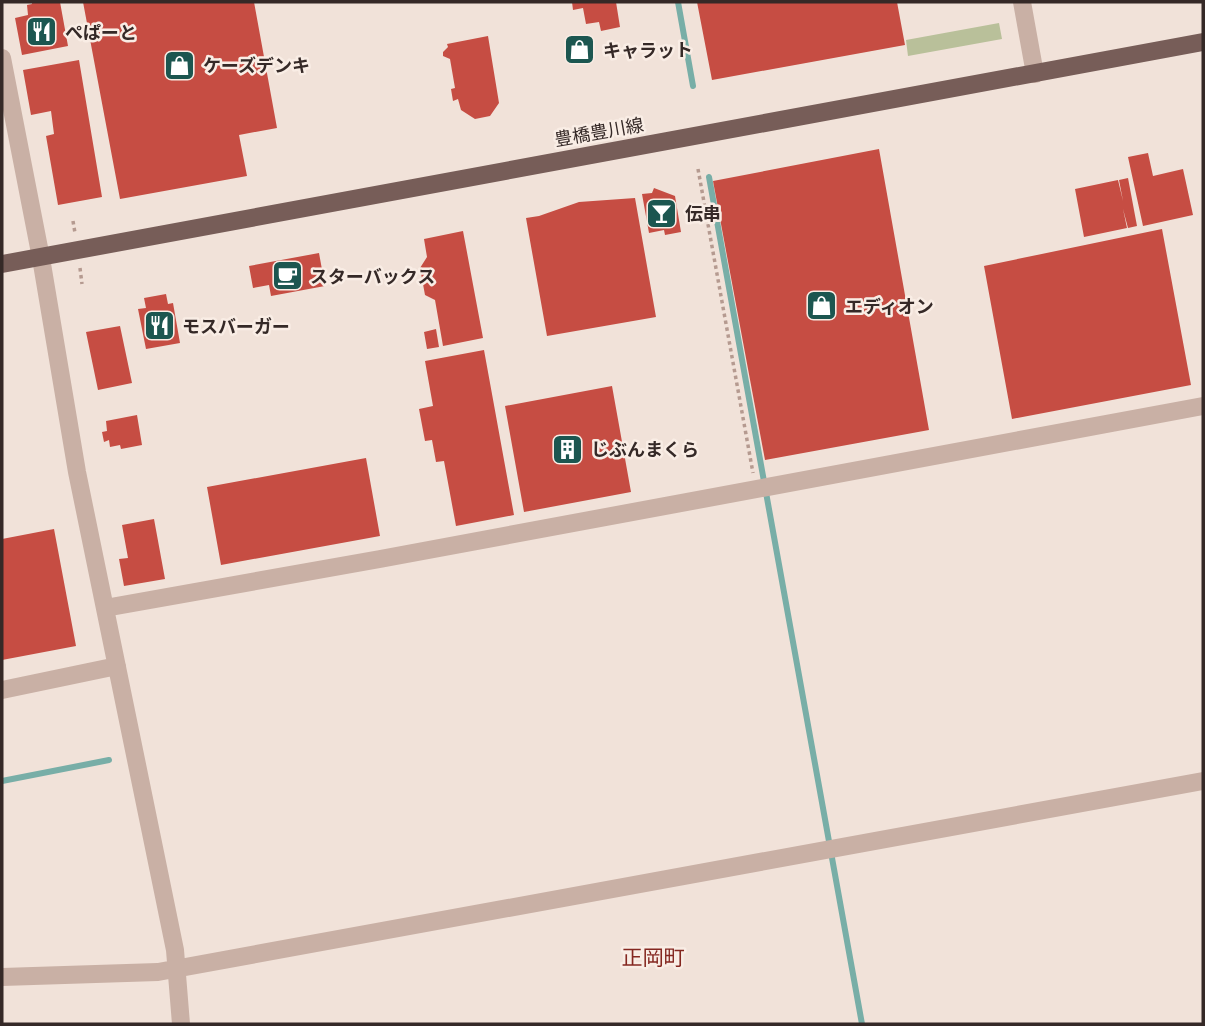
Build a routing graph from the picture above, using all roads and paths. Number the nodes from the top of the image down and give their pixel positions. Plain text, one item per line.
1 (1022, 2) edge
2 (1203, 43) edge
3 (2, 58) edge
4 (1035, 74) junction
5 (698, 169) dead end
6 (41, 258) junction
7 (2, 264) edge
8 (1203, 406) edge
9 (761, 487) junction
10 (105, 608) junction
11 (117, 666) junction
12 (2, 690) edge
13 (1203, 781) edge
14 (176, 968) junction
15 (2, 977) edge
16 (181, 1024) edge

1 - 4 street
2 - 4 main road, 豊橋豊川線
3 - 6 street
4 - 6 main road, 豊橋豊川線
5 - 9 path
6 - 7 main road, 豊橋豊川線
6 - 10 street
8 - 9 street
9 - 10 street
10 - 11 street
11 - 12 street
11 - 14 street
13 - 14 street
14 - 15 street
14 - 16 street

